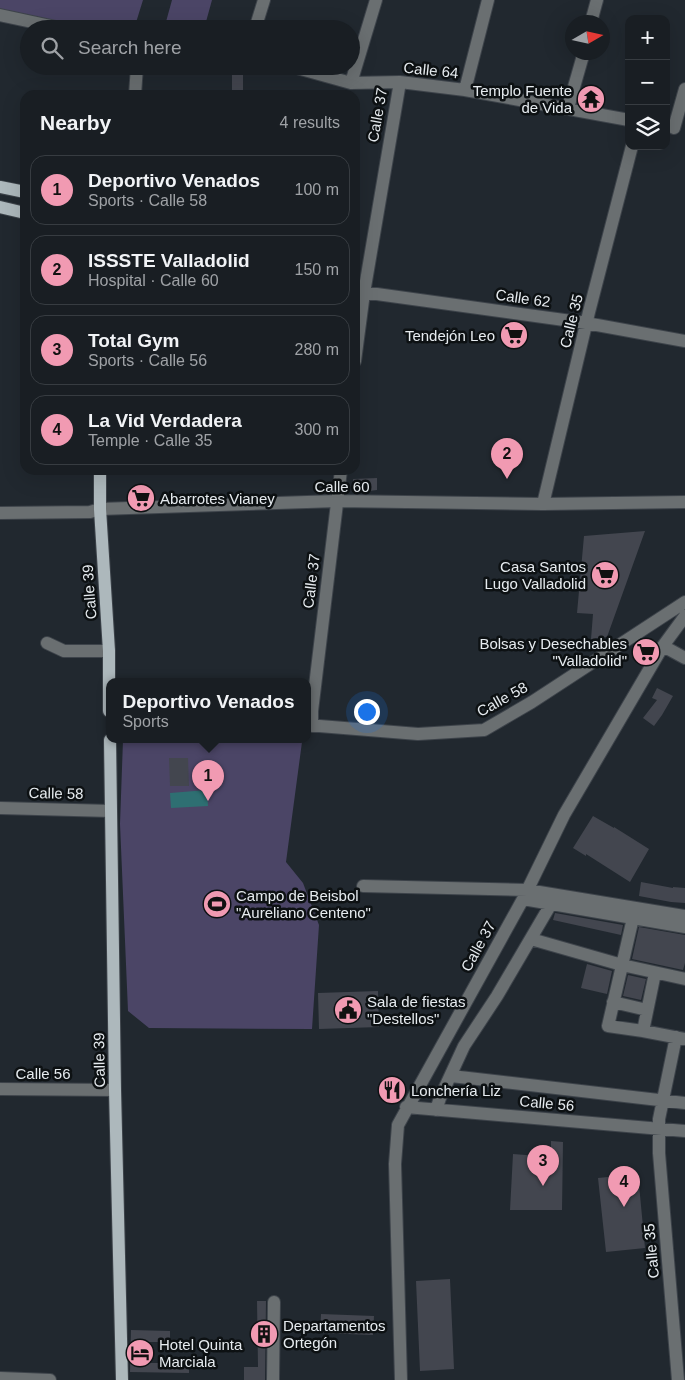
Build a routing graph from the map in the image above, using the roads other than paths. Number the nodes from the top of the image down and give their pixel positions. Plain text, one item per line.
1 (264, 0) edge
2 (376, 0) edge
3 (488, 0) edge
4 (597, 0) edge
5 (0, 15) edge
6 (593, 15) edge
7 (23, 20) edge
8 (258, 20) edge
9 (360, 53) edge
10 (582, 60) edge
11 (136, 75) edge
12 (322, 75) edge
13 (353, 75) edge
14 (400, 82) junction
15 (351, 83) junction
16 (685, 89) edge
17 (135, 90) edge
18 (465, 90) junction
19 (568, 108) junction
20 (625, 119) edge
21 (675, 128) edge
22 (631, 150) edge
23 (0, 187) edge
24 (20, 191) edge
25 (0, 207) edge
26 (20, 212) edge
27 (360, 292) edge
28 (586, 324) junction
29 (685, 341) edge
30 (100, 475) edge
31 (340, 475) edge
32 (337, 501) junction
33 (685, 502) edge
34 (543, 504) junction
35 (100, 510) junction
36 (0, 513) edge
37 (685, 602) edge
38 (685, 616) edge
39 (47, 643) dead end
40 (663, 646) junction
41 (109, 651) junction
42 (685, 658) edge
43 (109, 678) edge
44 (311, 716) edge
45 (311, 726) edge
46 (110, 743) edge
47 (0, 808) edge
48 (111, 811) junction
49 (363, 886) dead end
50 (525, 894) junction
51 (551, 904) junction
52 (685, 916) edge
53 (633, 918) junction
54 (685, 927) edge
55 (531, 939) junction
56 (622, 965) junction
57 (655, 972) junction
58 (685, 978) edge
59 (613, 1002) junction
60 (647, 1010) junction
61 (642, 1031) junction
62 (681, 1038) edge
63 (451, 1076) junction
64 (0, 1089) edge
65 (115, 1090) junction
66 (663, 1101) junction
67 (685, 1103) edge
68 (406, 1107) junction
69 (436, 1110) junction
70 (659, 1124) junction
71 (685, 1131) edge
72 (274, 1302) dead end
73 (0, 1378) edge
74 (50, 1380) edge
75 (122, 1380) edge
76 (273, 1380) edge
77 (401, 1380) edge
78 (678, 1380) edge

1 - 8 street
2 - 9 street, Calle 37
3 - 18 street
4 - 6 street
5 - 7 street
10 - 19 street
11 - 17 street
12 - 15 street, Calle 64
13 - 15 street, Calle 37
14 - 15 street, Calle 64
14 - 18 street, Calle 64
14 - 27 street, Calle 37
16 - 21 street
18 - 19 street, Calle 64
19 - 20 street, Calle 64
22 - 28 street, Calle 35
23 - 24 main road
25 - 26 main road
27 - 28 street, Calle 62
28 - 29 street, Calle 62
28 - 34 street, Calle 35
30 - 35 main road, Calle 39
31 - 32 street, Calle 37
32 - 34 street, Calle 60
32 - 35 street, Calle 60
32 - 44 street, Calle 37
33 - 34 street, Calle 60
35 - 36 street, Calle 60
35 - 41 main road, Calle 39
37 - 45 street, Calle 58
38 - 40 street, Calle 37
39 - 41 street
40 - 42 street
40 - 50 street, Calle 37
41 - 43 main road, Calle 39
46 - 48 main road, Calle 39
47 - 48 street, Calle 58
48 - 65 main road, Calle 39
49 - 50 street
50 - 51 street
50 - 52 street
50 - 68 street, Calle 37
51 - 53 street
51 - 55 street
53 - 54 street
53 - 56 street
55 - 56 street
55 - 63 street
56 - 57 street
56 - 59 street
57 - 58 street
57 - 60 street
59 - 60 street
59 - 61 street
60 - 61 street
61 - 62 street
62 - 66 street, Calle 35
63 - 66 street
63 - 69 street
64 - 65 street, Calle 56
65 - 75 main road, Calle 39
66 - 67 street
66 - 70 street, Calle 35
68 - 69 street, Calle 56
68 - 77 street, Calle 37
69 - 70 street, Calle 56
70 - 71 street, Calle 56
70 - 78 street, Calle 35
72 - 76 street
73 - 74 street

